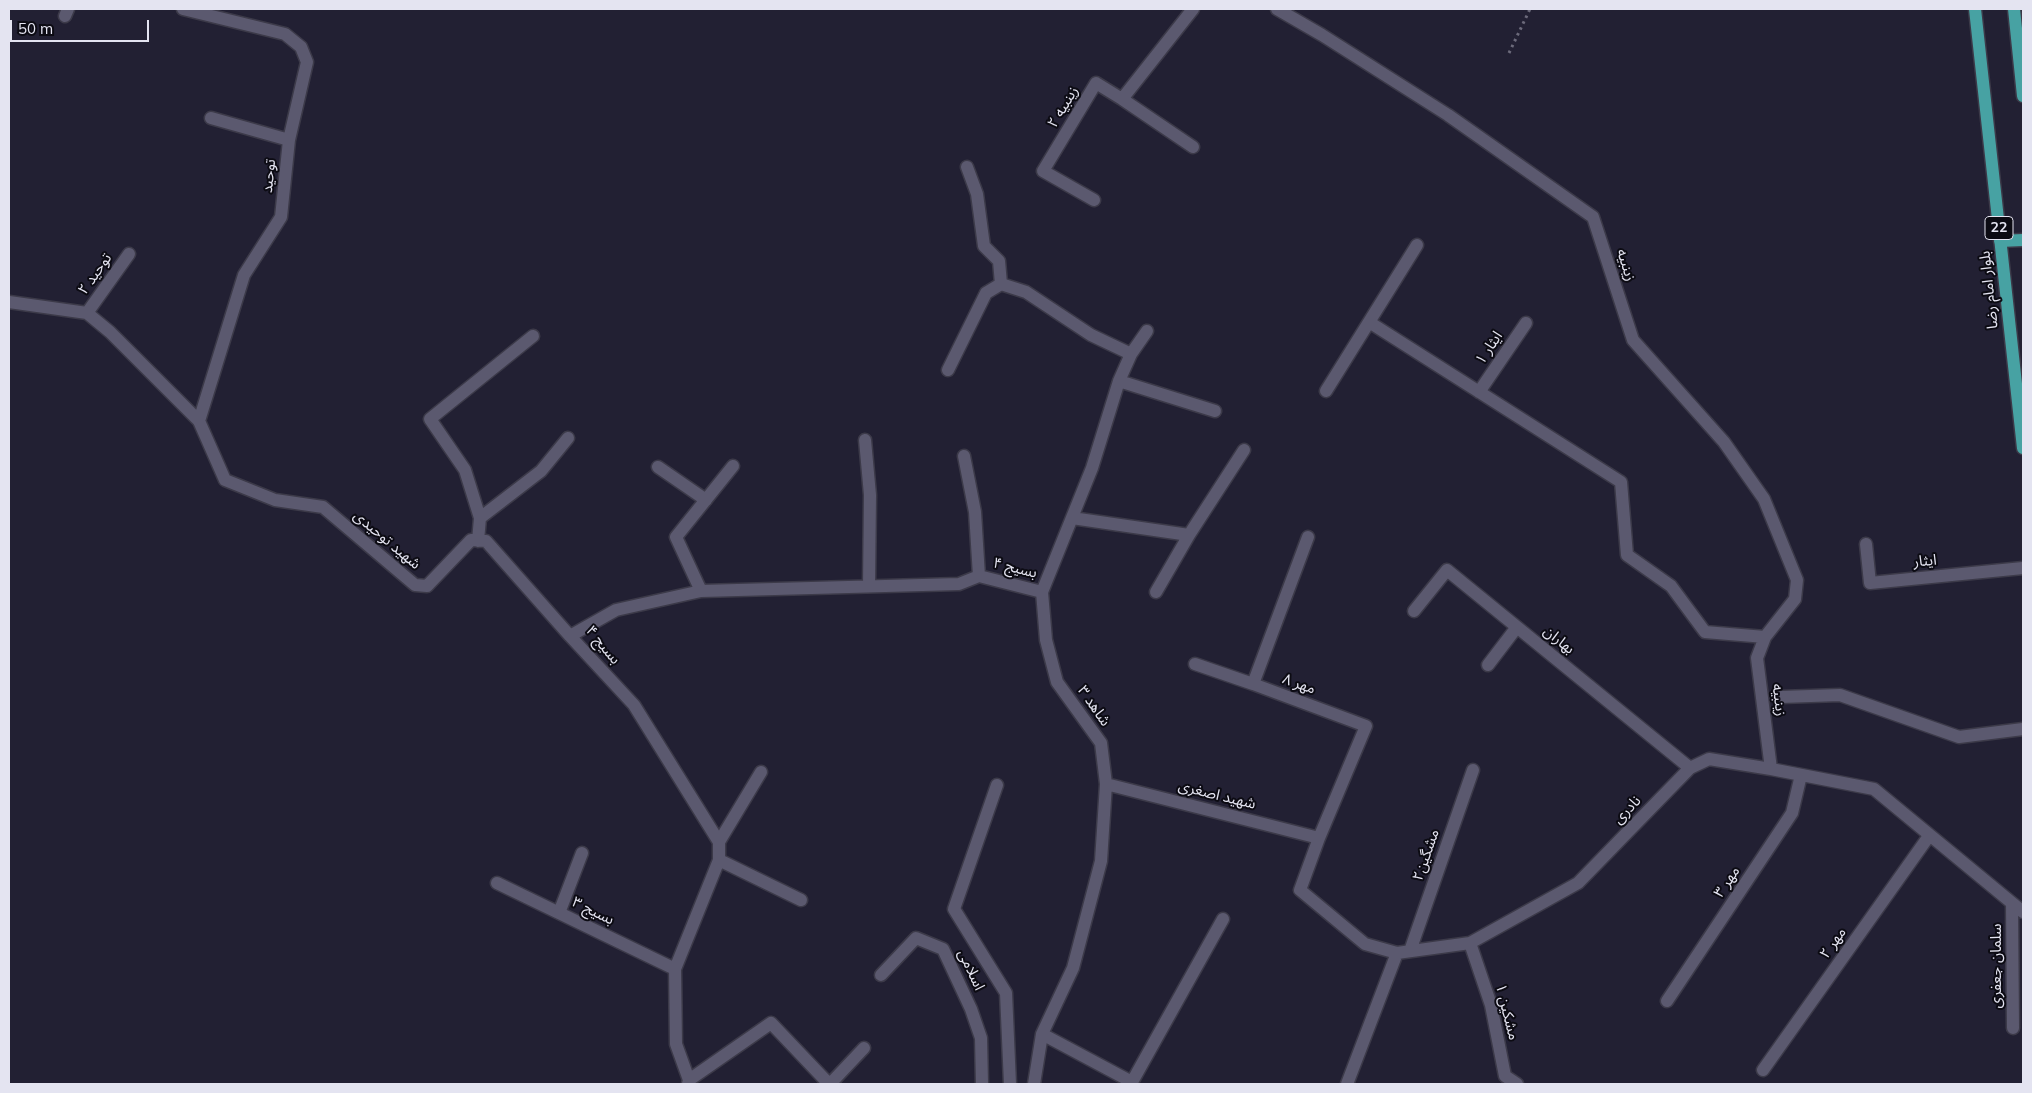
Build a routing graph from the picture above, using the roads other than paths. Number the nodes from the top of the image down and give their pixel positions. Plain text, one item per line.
1 (183, 9) edge
2 (1192, 9) edge
3 (1277, 9) edge
4 (1975, 9) edge
5 (2014, 9) edge
6 (2020, 40) edge
7 (2023, 96) edge
8 (1122, 99) junction
9 (211, 118) dead end
10 (289, 140) junction
11 (1194, 147) dead end
12 (967, 167) dead end
13 (1094, 200) dead end
14 (2023, 240) edge
15 (2000, 241) junction
16 (1417, 245) dead end
17 (129, 254) dead end
18 (1001, 284) junction
19 (9, 302) edge
20 (87, 313) junction
21 (1369, 322) junction
22 (1526, 323) dead end
23 (1147, 331) dead end
24 (534, 336) dead end
25 (1131, 354) junction
26 (948, 370) dead end
27 (1119, 381) junction
28 (1326, 391) dead end
29 (1479, 392) junction
30 (1215, 411) dead end
31 (199, 421) junction
32 (568, 438) dead end
33 (865, 440) dead end
34 (2023, 448) edge
35 (1244, 450) dead end
36 (964, 456) dead end
37 (733, 466) dead end
38 (658, 467) dead end
39 (706, 500) junction
40 (480, 518) junction
41 (1072, 518) junction
42 (1190, 535) junction
43 (1308, 536) dead end
44 (478, 541) junction
45 (1866, 544) dead end
46 (2023, 568) edge
47 (979, 576) junction
48 (868, 586) junction
49 (700, 591) junction
50 (1042, 592) junction
51 (1156, 592) dead end
52 (1414, 611) dead end
53 (1517, 627) junction
54 (570, 636) junction
55 (1765, 637) junction
56 (1195, 664) dead end
57 (1488, 665) dead end
58 (1253, 684) junction
59 (1781, 697) dead end
60 (2023, 728) edge
61 (1690, 768) junction
62 (1771, 769) junction
63 (1473, 770) dead end
64 (761, 772) dead end
65 (1801, 775) junction
66 (1106, 784) junction
67 (997, 785) dead end
68 (1929, 836) junction
69 (1319, 838) junction
70 (719, 842) junction
71 (582, 853) dead end
72 (720, 860) junction
73 (497, 883) dead end
74 (801, 900) dead end
75 (2012, 904) junction
76 (2023, 912) edge
77 (559, 913) junction
78 (1223, 919) dead end
79 (1470, 943) junction
80 (1403, 952) junction
81 (676, 969) junction
82 (881, 975) dead end
83 (1667, 1001) dead end
84 (2013, 1028) dead end
85 (1042, 1034) junction
86 (864, 1048) dead end
87 (1764, 1070) dead end
88 (689, 1082) edge
89 (829, 1084) edge
90 (982, 1084) edge
91 (1010, 1084) edge
92 (1034, 1084) edge
93 (1347, 1084) edge
94 (1517, 1084) edge

1 - 10 street, توحید
2 - 8 street
3 - 55 street, زینبیه
4 - 15 main road, بلوار امام رضا / 22
5 - 6 main road
6 - 7 main road
8 - 11 street
8 - 13 street, زینبیه ۲
9 - 10 street
10 - 31 street, توحید
12 - 18 street
14 - 15 main road
15 - 34 main road, بلوار امام رضا / 22
16 - 21 street
17 - 20 street, توحید ۲
18 - 25 street
18 - 26 street
19 - 20 street
20 - 31 street
21 - 28 street
21 - 29 street
22 - 29 street, ایثار ۱
23 - 25 street, شاهد ۳
24 - 40 street
25 - 27 street, شاهد ۳
27 - 30 street
27 - 41 street, شاهد ۳
29 - 55 street
31 - 44 street, شهید توحیدی
32 - 40 street
33 - 48 street
35 - 42 street
36 - 47 street
37 - 39 street
38 - 39 street
39 - 49 street
40 - 44 street
41 - 42 street
41 - 50 street, شاهد ۳
42 - 51 street
43 - 58 street
44 - 54 street
45 - 46 street, ایثار
47 - 48 street, بسیج ۴
47 - 50 street, بسیج ۴
48 - 49 street, بسیج ۴
49 - 54 street, بسیج ۴
50 - 66 street, شاهد ۳
52 - 53 street, بهاران
53 - 57 street
53 - 61 street, بهاران
54 - 70 street, بسیج ۴
55 - 62 street, زینبیه
56 - 58 street
58 - 69 street, مهر ۸
59 - 60 street
61 - 62 street, نادری
61 - 79 street, نادری
62 - 65 street, نادری
63 - 80 street, مشگین۲
64 - 70 street
65 - 68 street, نادری
65 - 83 street, مهر ۳
66 - 69 street, شهید اصغری
66 - 85 street, شاهد ۳
67 - 91 street
68 - 75 street, نادری
68 - 87 street, مهر ۲
69 - 80 street, نادری
70 - 72 street, بسیج ۴
71 - 77 street
72 - 74 street
72 - 81 street, بسیج ۴
73 - 77 street, بسیج ۳
75 - 76 street, نادری
75 - 84 street, سلمان جعفری
77 - 81 street, بسیج ۳
78 - 85 street
79 - 80 street, نادری
79 - 94 street, مشکین ۱
80 - 93 street, مشگین۲
81 - 88 street, بسیج ۴
82 - 90 street, اسلامی
85 - 92 street, شاهد ۳
86 - 89 street
88 - 89 street

